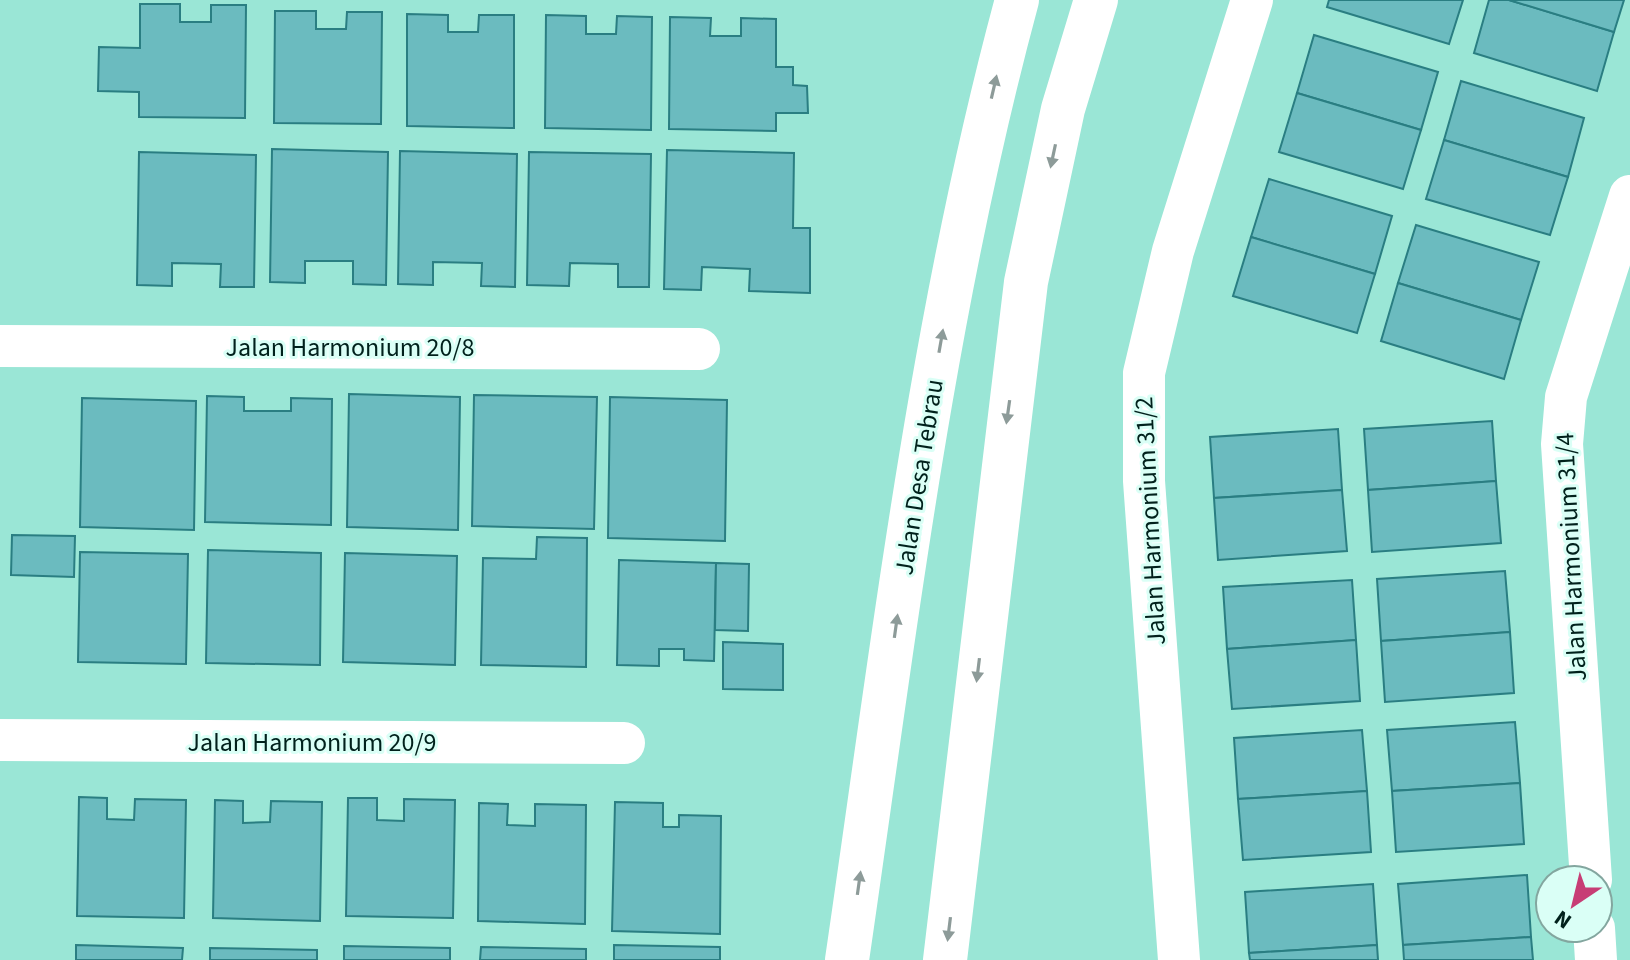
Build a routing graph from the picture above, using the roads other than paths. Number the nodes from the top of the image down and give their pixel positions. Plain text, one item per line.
1 (1017, 0) edge
2 (1096, 0) edge
3 (1252, 0) edge
4 (1630, 196) edge
5 (0, 346) edge
6 (699, 349) dead end
7 (0, 740) edge
8 (624, 743) dead end
9 (1590, 864) edge
10 (847, 960) edge
11 (945, 960) edge
12 (1179, 960) edge

10 -> 1 main road, Jalan Desa Tebrau
2 -> 11 main road
3 - 12 street, Jalan Harmonium 31/2
4 - 9 street, Jalan Harmonium 31/4
5 - 6 street, Jalan Harmonium 20/8
7 - 8 street, Jalan Harmonium 20/9

